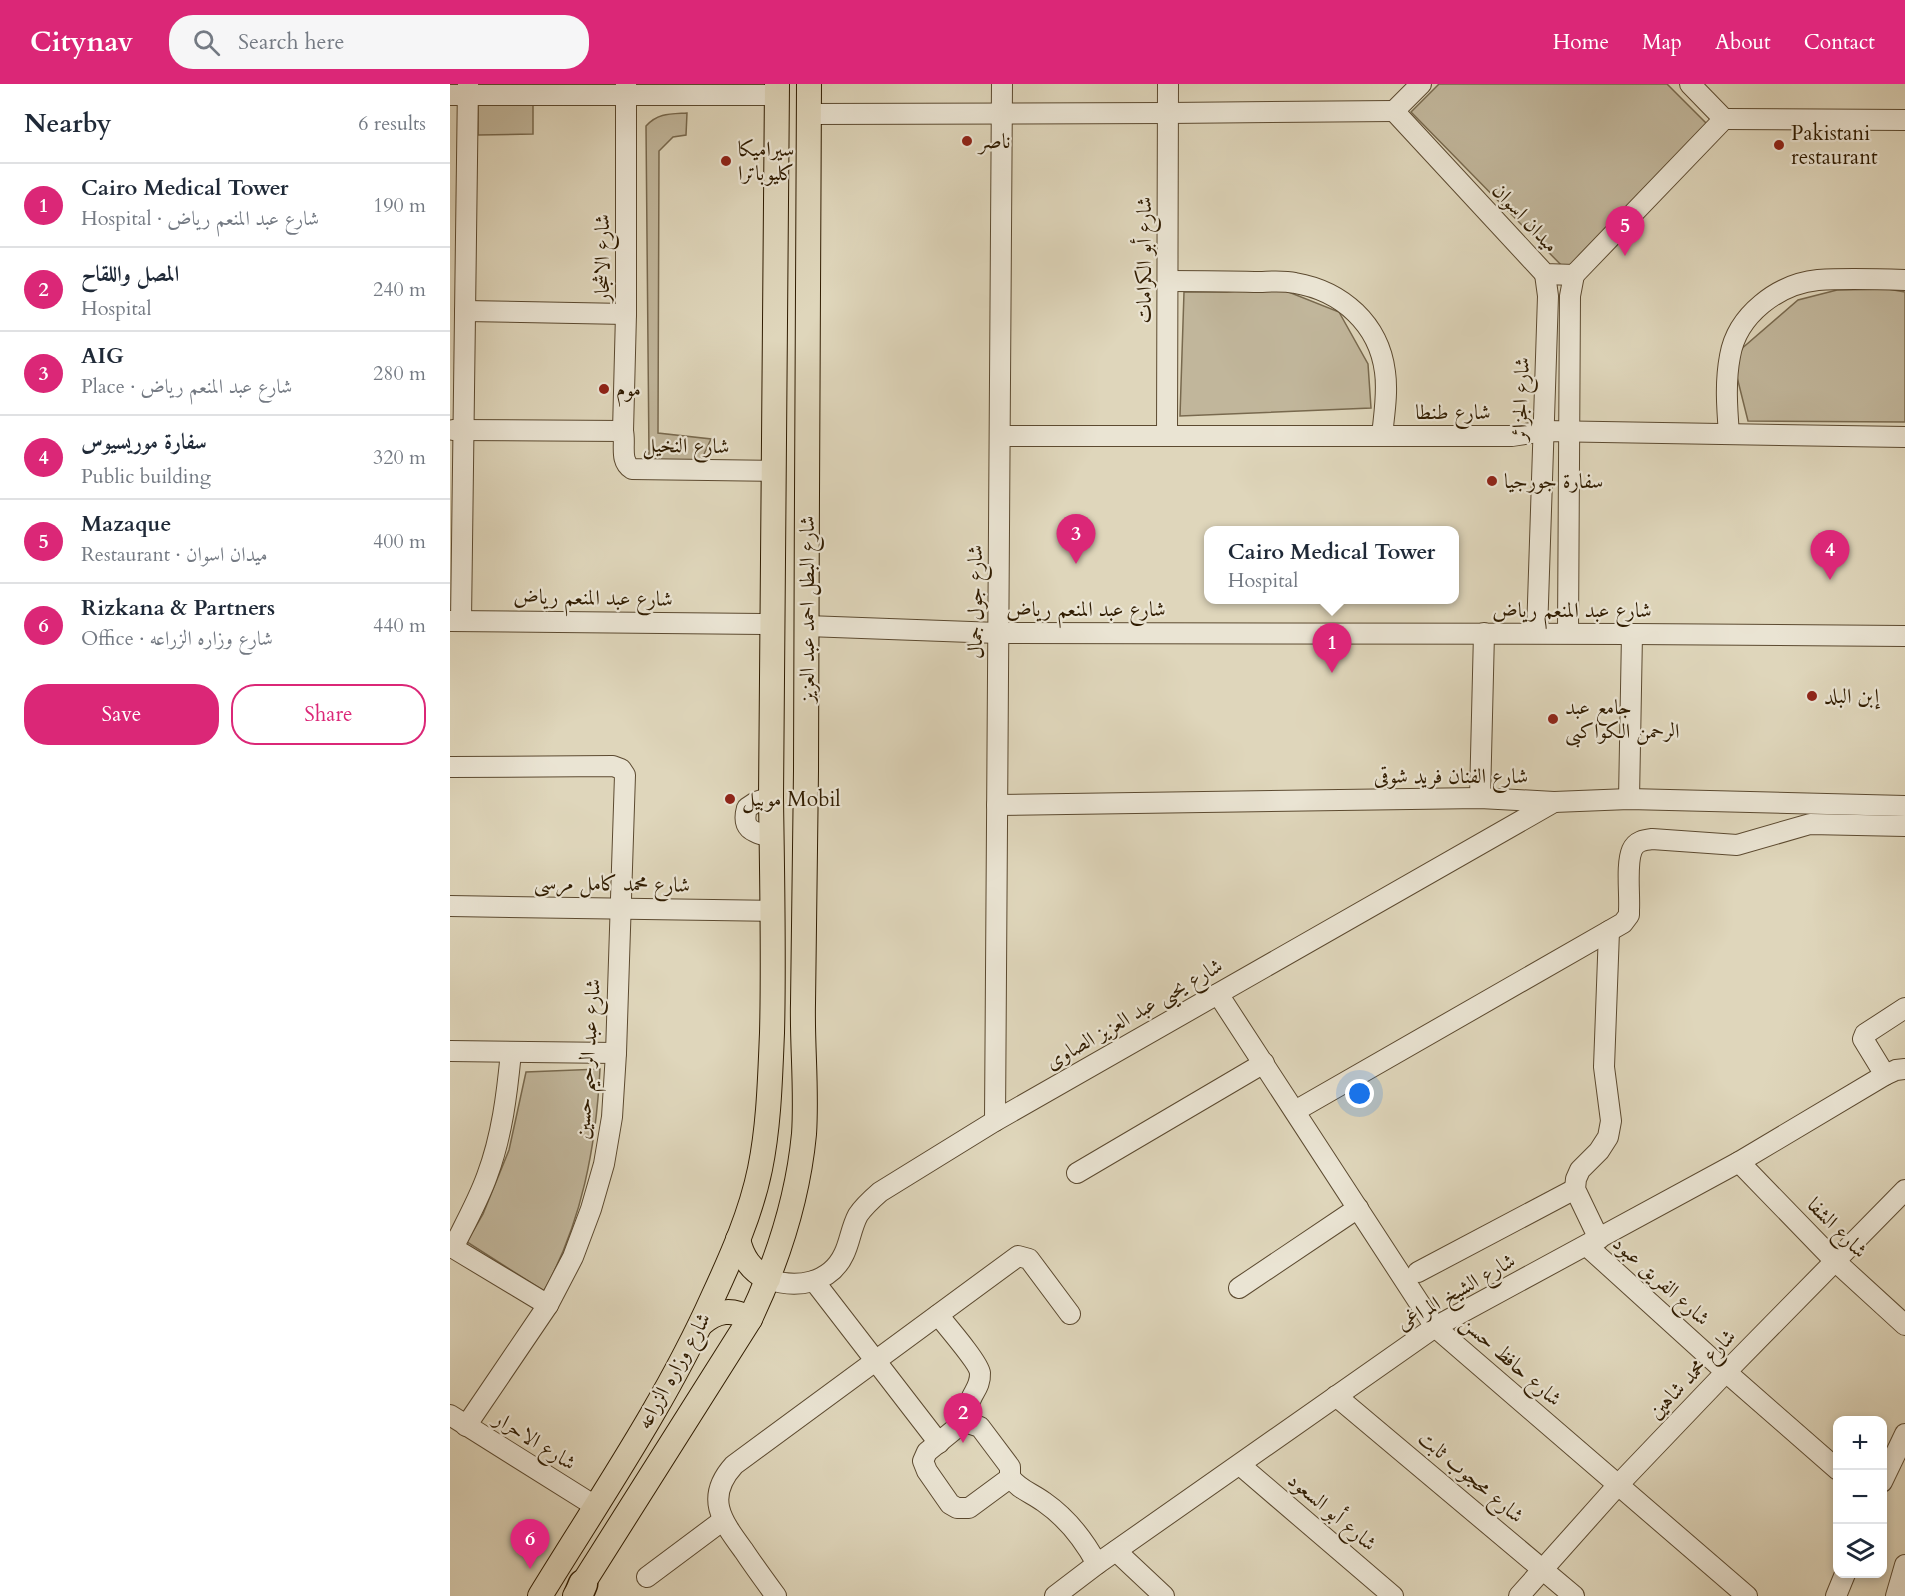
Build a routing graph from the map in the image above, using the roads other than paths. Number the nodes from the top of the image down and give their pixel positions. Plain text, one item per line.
1 (809, 84) edge
2 (1002, 84) edge
3 (1168, 84) edge
4 (1421, 84) edge
5 (1690, 84) edge
6 (626, 90) edge
7 (777, 90) edge
8 (462, 91) edge
9 (1394, 111) junction
10 (1168, 113) junction
11 (808, 114) junction
12 (1002, 114) junction
13 (1724, 119) junction
14 (1905, 120) edge
15 (1545, 274) junction
16 (1574, 275) junction
17 (1905, 280) edge
18 (1168, 281) junction
19 (458, 283) edge
20 (465, 311) junction
21 (626, 314) junction
22 (457, 430) edge
23 (623, 431) junction
24 (1544, 431) junction
25 (1569, 431) junction
26 (1730, 434) junction
27 (1000, 436) junction
28 (1167, 436) junction
29 (1382, 436) junction
30 (1905, 438) edge
31 (773, 471) junction
32 (455, 621) edge
33 (772, 624) junction
34 (807, 626) junction
35 (998, 633) junction
36 (1484, 633) junction
37 (1537, 633) junction
38 (1568, 633) junction
39 (1632, 633) junction
40 (1905, 636) edge
41 (450, 767) edge
42 (1480, 798) junction
43 (1629, 799) junction
44 (1554, 802) junction
45 (997, 805) junction
46 (1905, 806) edge
47 (1905, 826) edge
48 (450, 906) edge
49 (620, 908) junction
50 (774, 911) junction
51 (1609, 931) junction
52 (1218, 994) junction
53 (1905, 1008) edge
54 (450, 1051) edge
55 (511, 1052) junction
56 (616, 1053) junction
57 (1264, 1063) junction
58 (1905, 1069) edge
59 (1885, 1076) junction
60 (1295, 1112) junction
61 (995, 1120) junction
62 (766, 1129) joint
63 (804, 1134) joint
64 (1739, 1162) junction
65 (1077, 1173) dead end
66 (1575, 1189) junction
67 (1905, 1190) edge
68 (1358, 1208) junction
69 (738, 1239) junction
70 (1593, 1243) junction
71 (451, 1247) edge
72 (1835, 1261) junction
73 (1418, 1272) dead end
74 (819, 1278) junction
75 (768, 1279) junction
76 (1239, 1288) dead end
77 (548, 1305) junction
78 (1070, 1314) dead end
79 (938, 1315) junction
80 (750, 1319) junction
81 (701, 1324) junction
82 (1905, 1325) edge
83 (1435, 1327) junction
84 (880, 1357) junction
85 (1726, 1372) junction
86 (1336, 1396) junction
87 (458, 1420) edge
88 (972, 1423) junction
89 (1905, 1434) edge
90 (944, 1439) junction
91 (1240, 1465) junction
92 (1833, 1466) edge
93 (1887, 1472) edge
94 (1010, 1476) junction
95 (1618, 1485) junction
96 (595, 1506) junction
97 (723, 1521) junction
98 (1116, 1551) junction
99 (1097, 1564) junction
100 (1905, 1566) edge
101 (1544, 1569) junction
102 (647, 1577) dead end
103 (1843, 1578) edge
104 (579, 1592) edge
105 (774, 1595) edge
106 (540, 1596) edge
107 (1055, 1596) edge
108 (1164, 1596) edge
109 (1393, 1596) edge
110 (1519, 1596) edge
111 (1574, 1596) edge
112 (1747, 1596) edge
113 (1836, 1596) edge
114 (1896, 1596) edge

1 - 11 main road, شارع البطل احمد عبد العزيز
2 - 12 street, شارع جول جمال
3 - 10 street, شارع أبو الكرامات
4 - 9 street
5 - 13 street
6 - 7 street
6 - 8 street
6 - 21 street, شارع الاشجار
7 - 31 main road, شارع البطل احمد عبد العزيز
8 - 19 street
9 - 10 street
9 - 15 street, ميدان اسوان
10 - 12 street
10 - 18 street, شارع أبو الكرامات
11 - 12 street
11 - 34 main road, شارع البطل احمد عبد العزيز
12 - 27 street, شارع جول جمال
13 - 14 street
13 - 16 street, ميدان اسوان
15 - 16 street, ميدان اسوان
15 - 24 street, شارع الجزائر
16 - 25 street
17 - 26 street
18 - 28 street, شارع أبو الكرامات
18 - 29 street
19 - 20 street
20 - 21 street
20 - 22 street
21 - 23 street, شارع الاشجار
22 - 23 street, شارع النخيل
22 - 32 street
23 - 31 street, شارع النخيل
24 - 25 street, شارع طنطا
24 - 29 street, شارع طنطا
24 - 37 street, شارع الجزائر
25 - 26 street, شارع طنطا
25 - 38 street
26 - 30 street, شارع طنطا
27 - 28 street, شارع طنطا
27 - 35 street, شارع جول جمال
28 - 29 street, شارع طنطا
31 - 33 main road, شارع البطل احمد عبد العزيز
32 - 33 street, شارع عبد المنعم رياض
33 - 34 main road
33 - 50 main road, شارع البطل احمد عبد العزيز
34 - 35 street, شارع عبد المنعم رياض
34 - 63 main road, شارع البطل احمد عبد العزيز
35 - 36 street, شارع عبد المنعم رياض
35 - 45 street, شارع جول جمال
36 - 37 street, شارع عبد المنعم رياض
36 - 42 street
37 - 38 street, شارع عبد المنعم رياض
38 - 39 street, شارع عبد المنعم رياض
39 - 40 street, شارع عبد المنعم رياض
39 - 43 street
41 - 49 street, شارع عبد الرحيم حسين
42 - 44 street, شارع الفنان فريد شوقى
42 - 45 street, شارع الفنان فريد شوقى
43 - 44 street, شارع الفنان فريد شوقى
43 - 46 street, شارع الفنان فريد شوقى
44 - 52 street, شارع يحيى عبد العزيز الصاوى
45 - 61 street, شارع جول جمال
47 - 51 street
48 - 49 street, شارع محمد كامل مرسى
49 - 50 street, شارع محمد كامل مرسى
49 - 56 street, شارع عبد الرحيم حسين
50 - 62 main road, شارع البطل احمد عبد العزيز
51 - 60 street
51 - 66 street
52 - 57 street, شارع حافظ حسن
52 - 61 street, شارع يحيى عبد العزيز الصاوى
53 - 59 street
54 - 55 street
55 - 56 street
55 - 71 street
56 - 77 street, شارع عبد الرحيم حسين
57 - 60 street, شارع حافظ حسن
57 - 65 street
58 - 59 street, شارع الشيخ المراغى
59 - 64 street, شارع الشيخ المراغى
60 - 68 street, شارع حافظ حسن
61 - 74 street, شارع يحيى عبد العزيز الصاوى
62 - 69 main road, شارع وزاره الزراعه
63 - 75 main road, شارع وزاره الزراعه
64 - 70 street, شارع الشيخ المراغى
64 - 72 street, شارع الشفا
66 - 70 street
66 - 73 street
67 - 72 street, شارع محمد شاهين
68 - 76 street
68 - 83 street, شارع حافظ حسن
69 - 75 main road
69 - 81 main road, شارع وزاره الزراعه
70 - 83 street, شارع الشيخ المراغى
70 - 85 street, شارع الفريق عبود
71 - 77 street
72 - 82 street, شارع الشفا
72 - 85 street, شارع محمد شاهين
74 - 75 street
74 - 84 street
75 - 80 main road, شارع وزاره الزراعه
77 - 87 street, شارع عبد الرحيم حسين
78 - 79 street
79 - 84 street
79 - 88 street
80 - 81 main road
80 - 104 main road, شارع وزاره الزراعه
81 - 96 main road, شارع وزاره الزراعه
83 - 86 street, شارع الشيخ المراغى
83 - 95 street, شارع حافظ حسن
84 - 90 street
84 - 97 street
85 - 92 street, شارع الفريق عبود
85 - 95 street, شارع محمد شاهين
86 - 91 street, شارع الشيخ المراغى
86 - 101 street, شارع محجوب ثابت
87 - 96 street, شارع الاحرار
88 - 90 street
88 - 94 street
89 - 93 street
90 - 94 street
91 - 98 street, شارع الشيخ المراغى
91 - 109 street, شارع أبو السعود
94 - 99 street
95 - 101 street, شارع محمد شاهين
95 - 112 street, شارع حافظ حسن
96 - 106 main road, شارع وزاره الزراعه
97 - 102 street
97 - 105 street
98 - 99 street, شارع الشيخ المراغى
98 - 108 street
99 - 107 street, شارع الشيخ المراغى
100 - 114 street
101 - 110 street, شارع محمد شاهين
101 - 111 street, شارع محجوب ثابت
103 - 113 street

